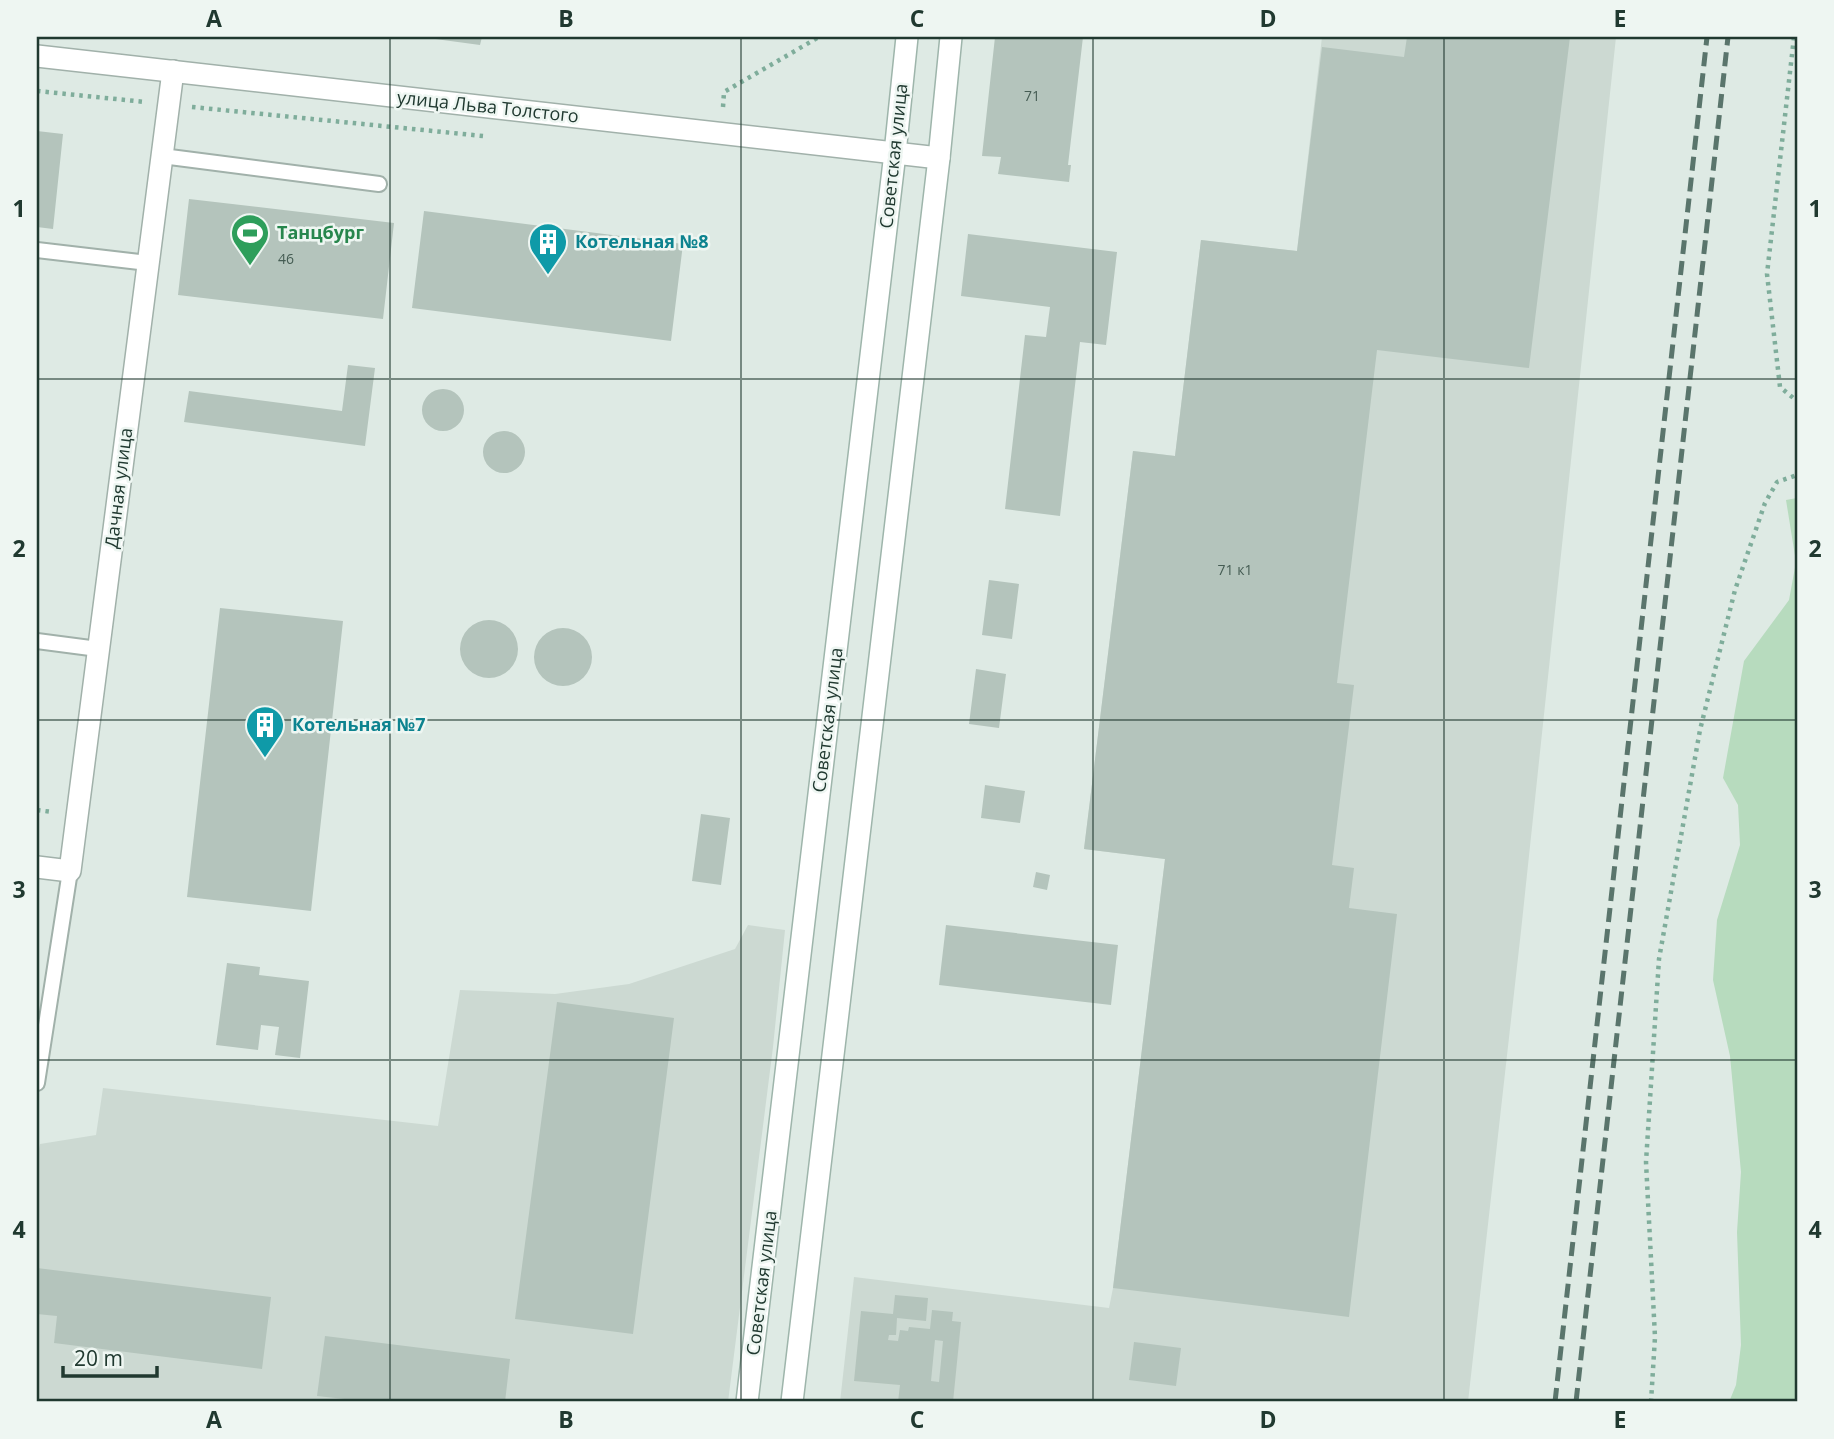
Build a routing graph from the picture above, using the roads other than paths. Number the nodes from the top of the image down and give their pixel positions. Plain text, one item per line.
1 (907, 37) edge
2 (951, 37) edge
3 (37, 56) edge
4 (173, 71) junction
5 (895, 153) junction
6 (162, 156) junction
7 (939, 158) junction
8 (379, 184) dead end
9 (37, 250) edge
10 (148, 262) junction
11 (37, 641) edge
12 (98, 649) junction
13 (37, 867) edge
14 (70, 871) junction
15 (37, 1083) edge
16 (747, 1402) edge
17 (792, 1402) edge

1 - 5 main road, Советская улица
2 - 7 main road
3 - 4 main road, улица Льва Толстого
4 - 5 main road, улица Льва Толстого
4 - 6 main road, Дачная улица
5 - 7 main road, улица Льва Толстого
5 - 16 main road, Советская улица
6 - 8 lane
6 - 10 main road, Дачная улица
7 - 17 main road
9 - 10 lane
10 - 12 main road, Дачная улица
11 - 12 lane
12 - 14 main road, Дачная улица
13 - 14 main road
14 - 15 lane

